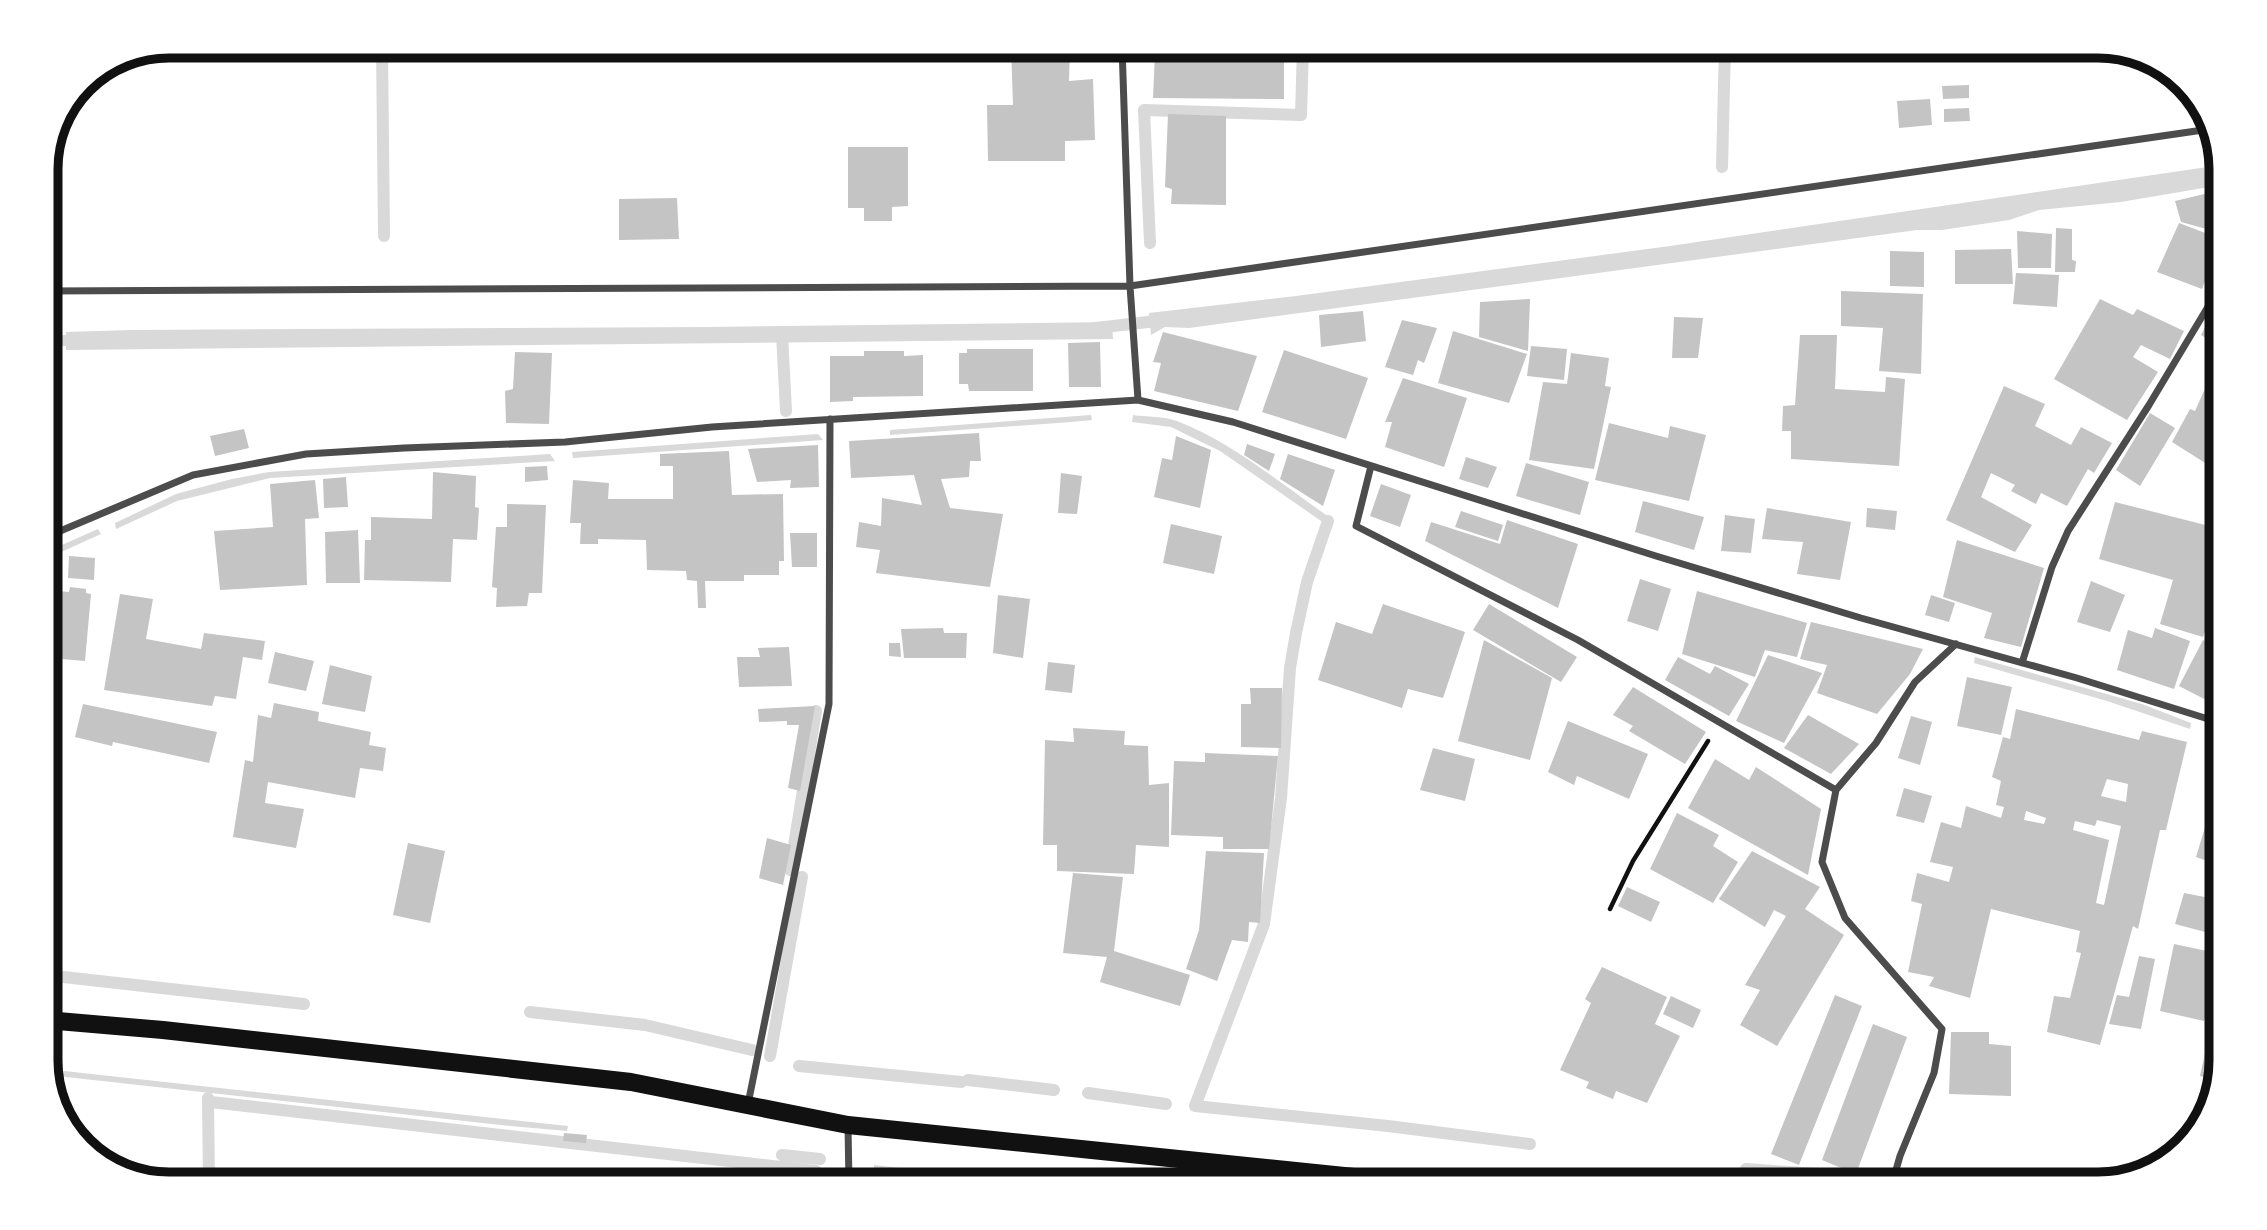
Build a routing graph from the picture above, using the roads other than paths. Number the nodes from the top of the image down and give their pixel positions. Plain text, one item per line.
1 (1122, 58) edge
2 (2202, 130) edge
3 (1130, 286) junction
4 (58, 291) edge
5 (2209, 305) edge
6 (1138, 400) junction
7 (830, 419) junction
8 (1371, 466) junction
9 (58, 532) edge
10 (1956, 644) junction
11 (2022, 663) junction
12 (2209, 719) edge
13 (1836, 790) junction
14 (58, 1021) edge
15 (748, 1105) junction
16 (848, 1125) junction
17 (849, 1172) edge
18 (1298, 1172) edge
19 (1896, 1172) edge

1 - 3 street
2 - 3 street
3 - 4 street
3 - 6 street
5 - 11 street
6 - 7 street
6 - 8 street
7 - 9 street
7 - 15 street
8 - 10 street
8 - 13 street
10 - 11 street
10 - 13 street
11 - 12 street
13 - 19 street
14 - 15 main road
15 - 16 main road
16 - 17 street
16 - 18 main road

